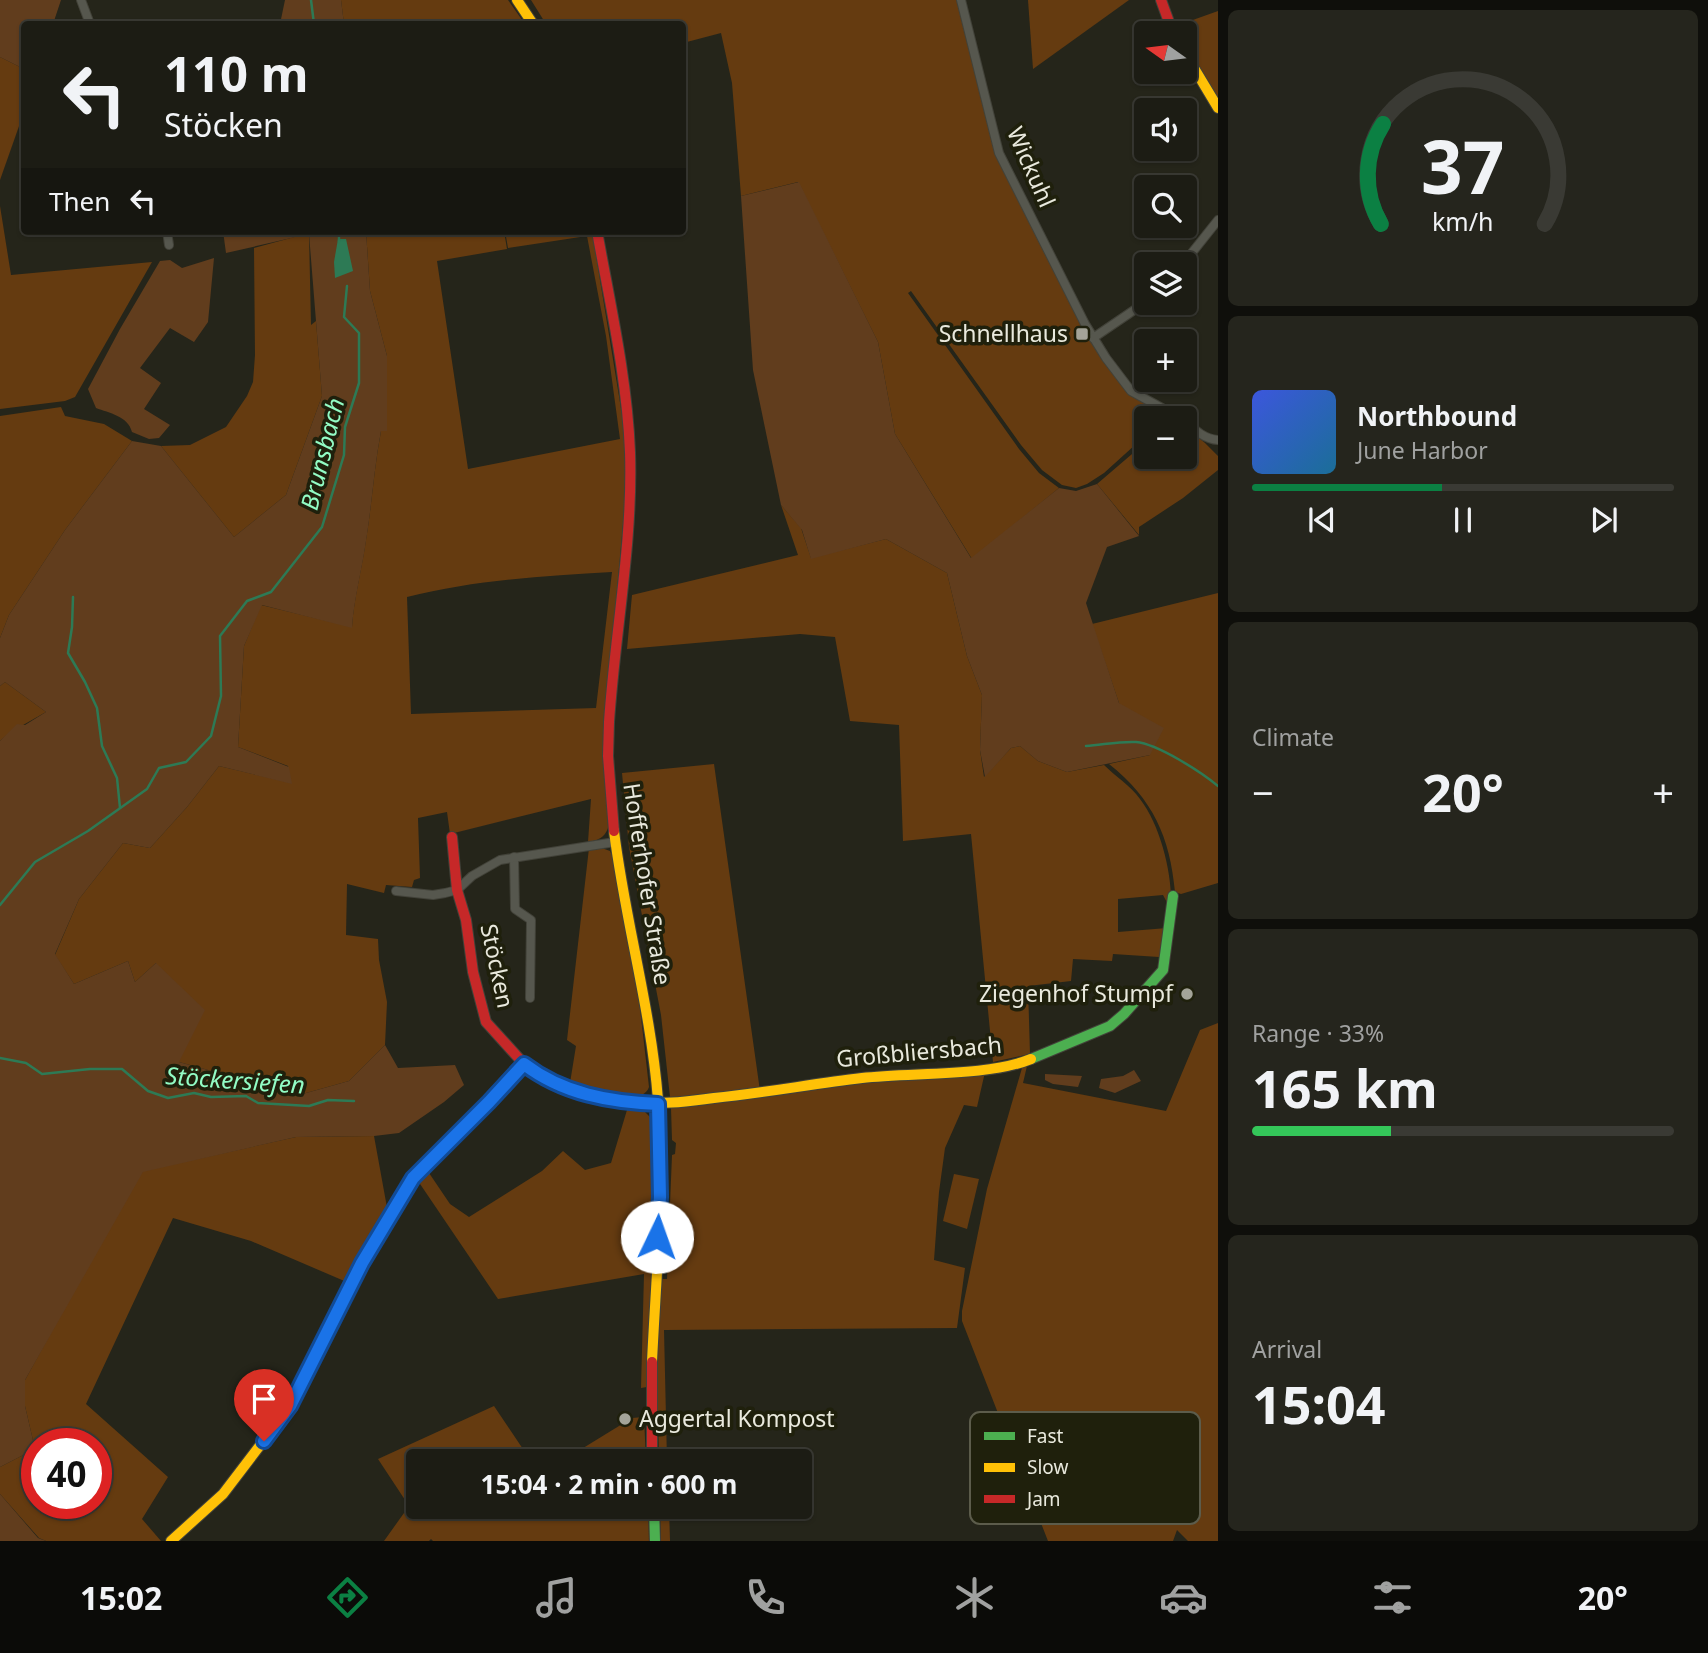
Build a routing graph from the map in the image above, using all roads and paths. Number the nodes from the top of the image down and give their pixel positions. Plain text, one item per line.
1 (81, 0) edge
2 (517, 0) edge
3 (961, 0) edge
4 (1161, 0) edge
5 (89, 21) edge
6 (531, 21) edge
7 (1167, 21) edge
8 (1197, 72) edge
9 (1218, 108) edge
10 (1218, 220) edge
11 (168, 235) edge
12 (598, 235) edge
13 (169, 245) dead end
14 (1193, 252) edge
15 (1134, 310) edge
16 (1093, 338) junction
17 (1158, 406) edge
18 (1197, 432) edge
19 (1218, 440) edge
20 (452, 837) dead end
21 (615, 842) junction
22 (514, 857) junction
23 (457, 890) junction
24 (396, 891) dead end
25 (1173, 896) dead end
26 (530, 998) dead end
27 (524, 1064) junction
28 (658, 1104) junction
29 (652, 1449) edge
30 (654, 1519) edge
31 (171, 1541) edge
32 (655, 1541) edge

1 - 5 street
2 - 6 street
3 - 16 street, Wickuhl
4 - 7 street
8 - 9 street
10 - 14 street
11 - 13 street
12 - 21 street, Hofferhofer Straße
15 - 16 street
16 - 17 street, Wickuhl
18 - 19 street
20 - 23 street, Stöcken
21 - 22 street
21 - 28 street, Hofferhofer Straße
22 - 23 street
22 - 26 street
23 - 24 street
23 - 27 street, Stöcken
25 - 28 street, Großbliersbach
27 - 28 street, Stöcken
27 - 31 street
28 - 29 street, Hofferhofer Straße
30 - 32 street

